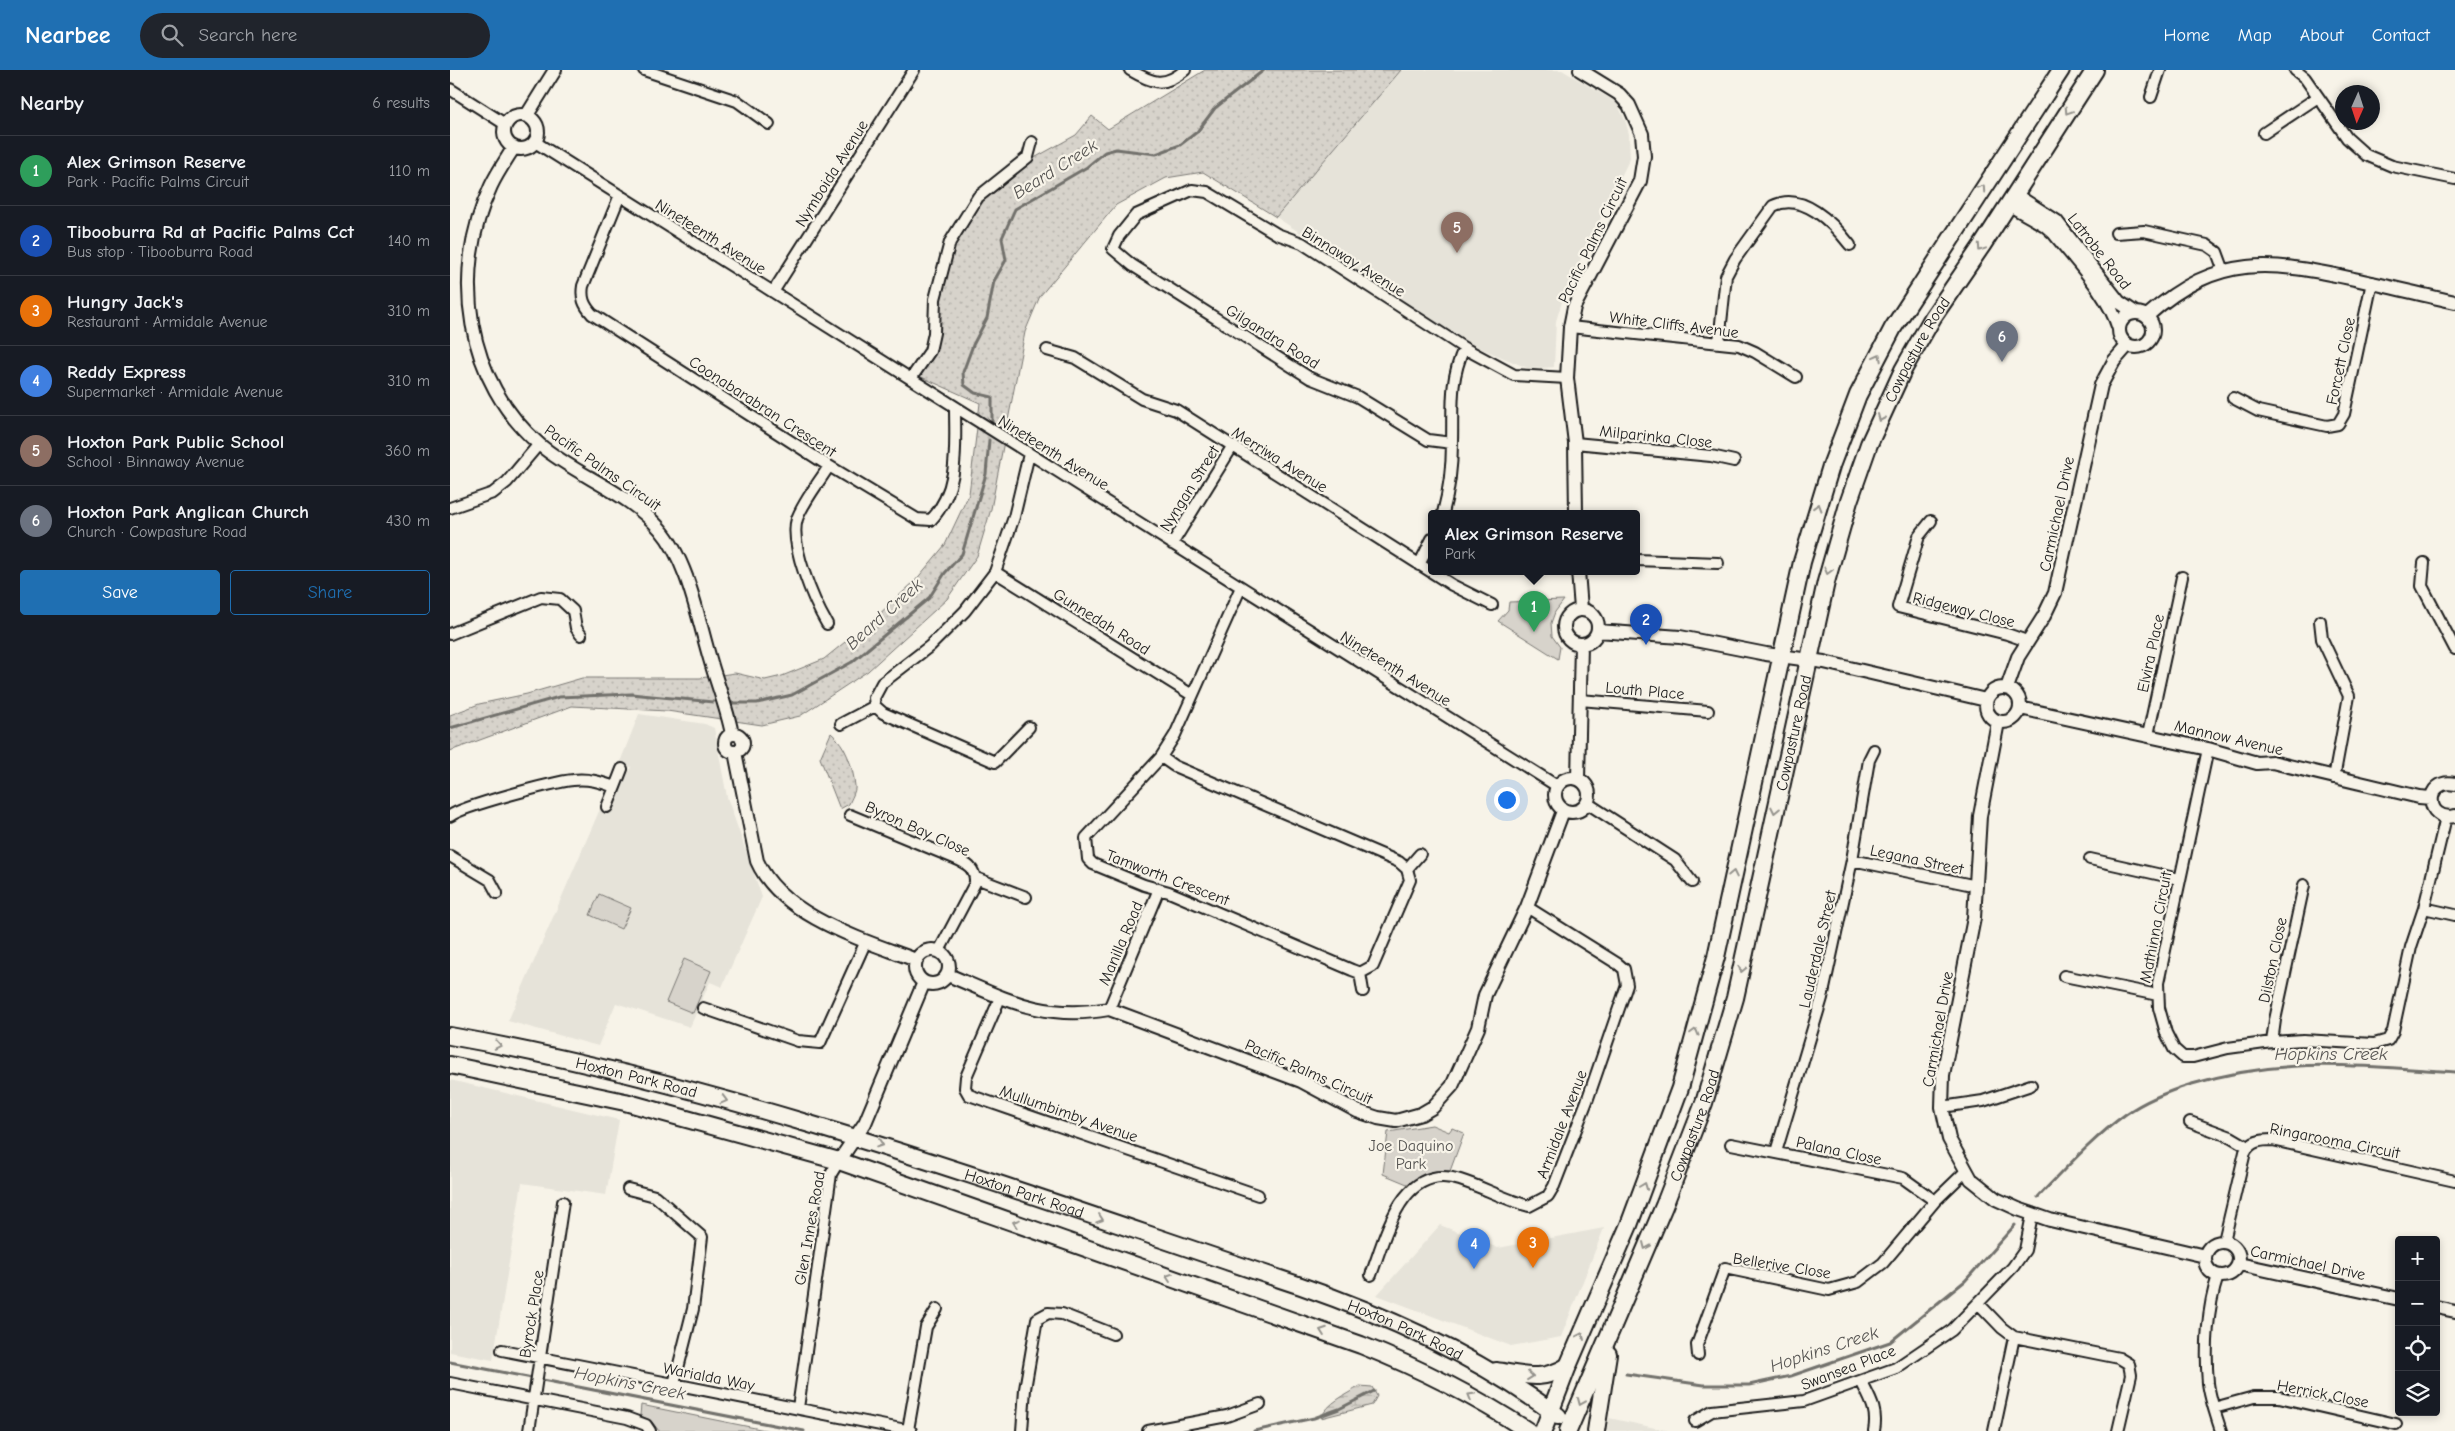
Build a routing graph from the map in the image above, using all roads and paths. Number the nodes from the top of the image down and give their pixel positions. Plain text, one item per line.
1 (555, 70) edge
2 (644, 70) edge
3 (914, 70) edge
4 (1130, 70) edge
5 (1185, 70) edge
6 (1580, 70) edge
7 (2060, 70) edge
8 (2095, 70) edge
9 (2160, 70) edge
10 (2295, 70) edge
11 (450, 89) edge
12 (2151, 97) dead end
13 (2318, 97) junction
14 (528, 116) junction
15 (505, 124) junction
16 (769, 124) dead end
17 (2264, 133) dead end
18 (535, 142) junction
19 (1032, 142) dead end
20 (514, 147) junction
21 (2455, 180) edge
22 (620, 195) junction
23 (2011, 199) junction
24 (2116, 233) dead end
25 (1850, 245) dead end
26 (1113, 249) joint
27 (2224, 271) junction
28 (2372, 282) junction
29 (773, 292) junction
30 (2455, 302) edge
31 (2141, 314) junction
32 (1570, 327) junction
33 (2118, 329) junction
34 (1719, 342) junction
35 (2128, 345) junction
36 (1464, 348) junction
37 (1047, 350) dead end
38 (912, 377) junction
39 (1567, 378) junction
40 (1796, 378) dead end
41 (2233, 398) dead end
42 (955, 407) junction
43 (1452, 443) junction
44 (1575, 443) junction
45 (539, 444) junction
46 (1232, 447) junction
47 (1029, 454) junction
48 (1734, 461) dead end
49 (829, 466) junction
50 (450, 508) edge
51 (1445, 510) edge
52 (1576, 510) edge
53 (1931, 521) dead end
54 (1172, 544) junction
55 (1428, 547) edge
56 (1640, 560) edge
57 (1718, 563) dead end
58 (2424, 563) dead end
59 (1419, 565) junction
60 (1428, 571) edge
61 (995, 572) junction
62 (1435, 575) edge
63 (1578, 575) edge
64 (2182, 577) dead end
65 (1241, 588) junction
66 (1492, 605) dead end
67 (1581, 609) junction
68 (2320, 621) dead end
69 (827, 624) dead end
70 (1598, 631) junction
71 (450, 634) edge
72 (581, 635) dead end
73 (2027, 641) junction
74 (1581, 644) junction
75 (2455, 650) edge
76 (1782, 656) junction
77 (1808, 660) junction
78 (2007, 688) junction
79 (1192, 695) junction
80 (1580, 700) junction
81 (1986, 700) junction
82 (875, 706) junction
83 (2020, 708) junction
84 (1708, 710) dead end
85 (1998, 722) junction
86 (841, 724) dead end
87 (1029, 727) dead end
88 (2148, 735) junction
89 (2208, 749) junction
90 (1874, 750) dead end
91 (1161, 757) junction
92 (622, 770) dead end
93 (2334, 778) junction
94 (1578, 779) junction
95 (2455, 784) edge
96 (1557, 786) junction
97 (615, 787) junction
98 (2431, 798) junction
99 (1588, 803) junction
100 (607, 807) dead end
101 (1563, 811) junction
102 (850, 815) dead end
103 (450, 816) edge
104 (2451, 817) edge
105 (1420, 854) dead end
106 (450, 856) edge
107 (2090, 859) dead end
108 (1852, 860) junction
109 (1407, 868) junction
110 (976, 878) junction
111 (2179, 879) junction
112 (1692, 882) dead end
113 (2304, 885) dead end
114 (1977, 886) junction
115 (1159, 889) junction
116 (497, 893) dead end
117 (1026, 897) dead end
118 (1527, 907) junction
119 (2424, 908) junction
120 (2455, 915) edge
121 (866, 941) junction
122 (939, 950) junction
123 (916, 960) junction
124 (1360, 973) junction
125 (948, 975) junction
126 (2064, 976) dead end
127 (924, 982) junction
128 (1362, 991) dead end
129 (2158, 995) junction
130 (1000, 998) junction
131 (704, 1008) dead end
132 (1109, 1009) junction
133 (450, 1036) edge
134 (2272, 1042) junction
135 (450, 1065) edge
136 (2031, 1085) dead end
137 (1942, 1107) junction
138 (2190, 1122) dead end
139 (856, 1136) junction
140 (1731, 1144) dead end
141 (2248, 1146) junction
142 (1776, 1152) junction
143 (839, 1161) junction
144 (1965, 1172) junction
145 (2455, 1181) edge
146 (628, 1189) dead end
147 (1258, 1195) dead end
148 (1935, 1201) junction
149 (563, 1202) dead end
150 (2032, 1215) junction
151 (2224, 1241) junction
152 (2205, 1256) junction
153 (2239, 1264) junction
154 (1371, 1275) dead end
155 (2218, 1276) junction
156 (2395, 1298) edge
157 (1978, 1303) junction
158 (2440, 1308) edge
159 (936, 1309) dead end
160 (2455, 1311) edge
161 (1613, 1325) junction
162 (1113, 1334) dead end
163 (2014, 1337) junction
164 (502, 1350) dead end
165 (1698, 1355) dead end
166 (540, 1358) junction
167 (1568, 1366) junction
168 (1489, 1370) junction
169 (1861, 1381) junction
170 (450, 1383) edge
171 (674, 1384) junction
172 (534, 1400) junction
173 (1260, 1404) dead end
174 (798, 1408) junction
175 (2214, 1408) junction
176 (1552, 1411) junction
177 (1695, 1421) dead end
178 (2396, 1424) dead end
179 (1513, 1426) edge
180 (1570, 1428) edge
181 (529, 1431) edge
182 (650, 1431) edge
183 (910, 1431) edge
184 (1022, 1431) edge
185 (1148, 1431) edge
186 (1528, 1431) edge
187 (1543, 1431) edge
188 (1596, 1431) edge
189 (1874, 1431) edge
190 (1994, 1431) edge
191 (2118, 1431) edge
192 (2221, 1431) edge

1 - 14 street
2 - 16 street
3 - 29 street, Nymboida Avenue
4 - 5 street
6 - 32 street, Pacific Palms Circuit
76 -> 7 main road, Cowpasture Road
8 -> 23 main road, Cowpasture Road
9 - 12 street
10 - 13 street
11 - 15 street
13 - 17 street
13 - 21 street
14 - 15 street
14 - 18 street
15 - 20 street
18 - 20 street
18 - 22 street, Nineteenth Avenue
19 - 38 street
20 - 45 street, Pacific Palms Circuit
22 - 29 street, Nineteenth Avenue
22 - 49 street, Coonabarabran Crescent
23 - 31 street, Latrobe Road
23 - 33 street, Latrobe Road
23 -> 77 main road, Cowpasture Road
24 - 27 street
25 - 34 street
26 - 36 street, Binnaway Avenue
26 - 43 street, Gilgandra Road
27 - 28 street
27 - 31 street
28 - 30 street
28 - 41 street, Forcett Close
29 - 38 street, Nineteenth Avenue
31 - 33 street
31 - 35 street
32 - 34 street, White Cliffs Avenue
32 - 39 street, Pacific Palms Circuit
33 - 35 street
34 - 40 street, White Cliffs Avenue
35 - 73 street, Carmichael Drive
36 - 39 street, Binnaway Avenue
36 - 43 street
37 - 46 street, Merriwa Avenue
38 - 42 street, Nineteenth Avenue
39 - 44 street, Pacific Palms Circuit
42 - 47 street, Nineteenth Avenue
42 - 49 street, Coonabarabran Crescent
43 - 51 street
44 - 48 street, Milparinka Close
44 - 52 street, Pacific Palms Circuit
45 - 50 street
45 - 121 street, Pacific Palms Circuit
46 - 54 street, Nyngan Street
46 - 59 street, Merriwa Avenue
47 - 54 street, Nineteenth Avenue
47 - 61 street
49 - 69 street
53 - 73 street, Ridgeway Close
54 - 65 street, Nineteenth Avenue
55 - 59 street
56 - 57 street
58 - 75 street
59 - 60 street, Merriwa Avenue
61 - 79 street, Gunnedah Road
61 - 82 street
62 - 66 street, Merriwa Avenue
63 - 67 street
64 - 88 street, Elvira Place
65 - 79 street, Tamworth Crescent
65 - 96 street, Nineteenth Avenue
67 - 70 street
67 - 74 street
68 - 93 street
70 - 74 street
70 - 76 street
71 - 72 street
73 - 78 street, Carmichael Drive
74 - 80 street
76 - 77 street
167 -> 76 main road, Cowpasture Road
77 - 81 street
77 -> 161 main road, Cowpasture Road
78 - 81 street
78 - 83 street
79 - 91 street, Tamworth Crescent
80 - 84 street, Louth Place
80 - 94 street
81 - 85 street
82 - 86 street
82 - 87 street
83 - 85 street
83 - 88 street, Mannow Avenue
85 - 114 street, Carmichael Drive
88 - 89 street, Mannow Avenue
89 - 93 street, Mannow Avenue
89 - 111 street, Mathinna Circuit
90 - 108 street, Lauderdale Street
91 - 109 street
91 - 115 street, Tamworth Crescent
92 - 97 street
93 - 98 street, Mannow Avenue
94 - 96 street
94 - 99 street
95 - 98 street
96 - 101 street
97 - 100 street
97 - 103 street
98 - 104 street
99 - 101 street
99 - 112 street
101 - 118 street, Pacific Palms Circuit
102 - 110 street, Byron Bay Close
104 - 119 street, Mathinna Circuit
105 - 109 street
106 - 116 street
107 - 111 street
108 - 114 street, Legana Street
108 - 142 street, Lauderdale Street
109 - 124 street
110 - 117 street
110 - 122 street, Byron Bay Close
111 - 129 street, Mathinna Circuit
113 - 134 street, Dilston Close
114 - 137 street, Carmichael Drive
115 - 124 street, Tamworth Crescent
115 - 132 street, Manilla Road
118 - 132 street, Pacific Palms Circuit
118 - 154 street, Armidale Avenue
119 - 120 street
119 - 134 street, Mathinna Circuit
121 - 123 street
121 - 131 street
122 - 123 street
122 - 125 street
123 - 127 street
124 - 128 street
125 - 127 street
125 - 130 street, Pacific Palms Circuit
126 - 129 street
127 - 139 street, Glen Innes Road
129 - 134 street, Mathinna Circuit
130 - 132 street, Pacific Palms Circuit
130 - 147 street, Mullumbimby Avenue
133 -> 139 main road, Hoxton Park Road
135 - 143 main road, Hoxton Park Road
136 - 137 street
137 - 144 street, Carmichael Drive
138 - 141 street
139 - 143 street, Glen Innes Road
139 -> 168 main road, Hoxton Park Road
140 - 142 street, Palana Close
141 - 145 street, Ringarooma Circuit
141 - 151 street, Ringarooma Circuit
142 - 148 street, Palana Close
143 - 174 street, Glen Innes Road
179 -> 143 main road, Hoxton Park Road
144 - 148 street, Bellerive Close
144 - 150 street, Carmichael Drive
146 - 171 street
148 - 165 street, Bellerive Close
149 - 166 street, Byrock Place
150 - 152 street, Carmichael Drive
150 - 157 street, Swansea Place
151 - 152 street
151 - 153 street
152 - 155 street
153 - 155 street
153 - 156 street, Carmichael Drive
155 - 175 street
157 - 163 street
157 - 169 street, Swansea Place
158 - 160 street
159 - 183 street
161 -> 180 main road, Cowpasture Road
161 - 188 main road
162 - 184 street
163 - 190 street
163 - 191 street
164 - 166 street, Warialda Way
166 - 171 street, Warialda Way
166 - 172 street, Byrock Place
168 -> 167 main road
167 - 176 main road, Cowpasture Road
168 - 176 main road, Hoxton Park Road
169 - 177 street, Swansea Place
169 - 189 street
170 - 172 street
171 - 174 street, Warialda Way
172 - 181 street, Byrock Place
172 - 182 street
173 - 185 street
174 - 183 street, Warialda Way
175 - 178 street, Herrick Close
175 - 192 street
176 - 180 main road, Hoxton Park Road
176 - 187 main road, Cowpasture Road
179 - 186 main road, Hoxton Park Road

